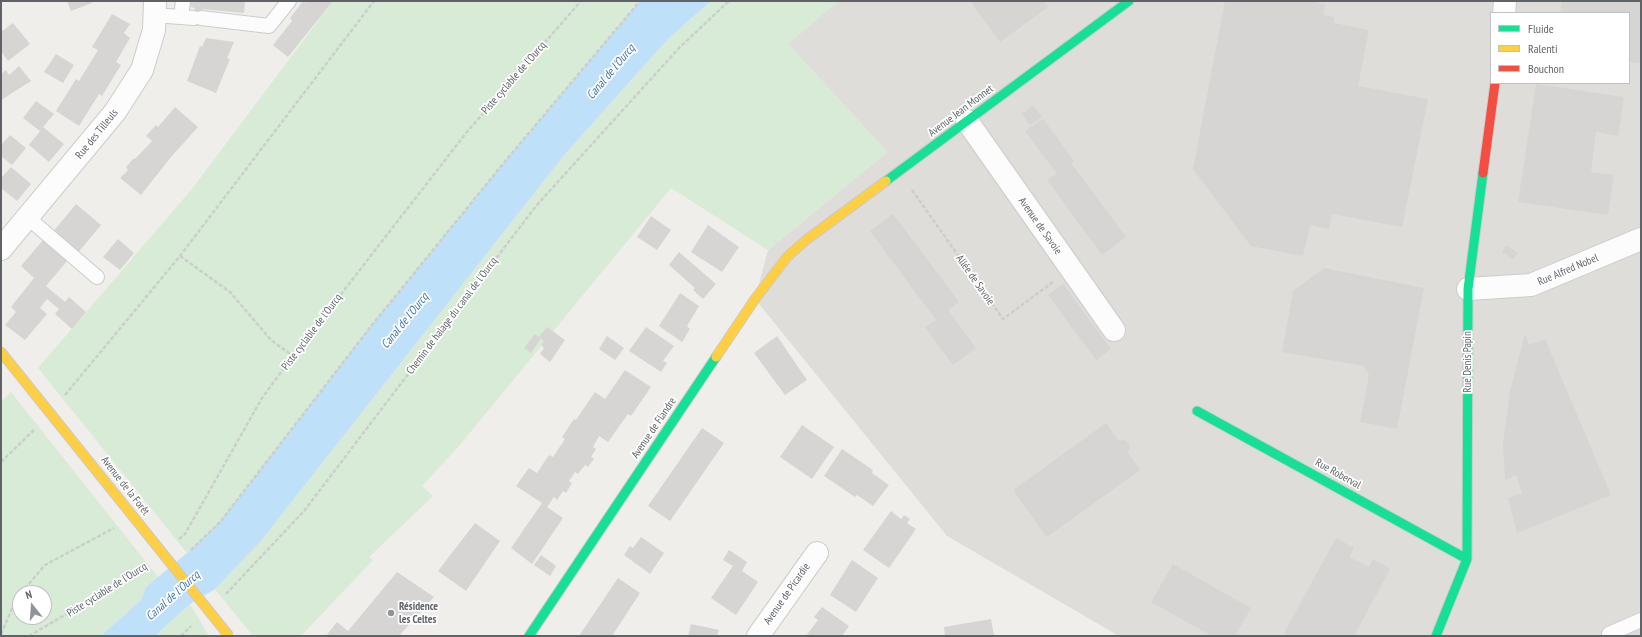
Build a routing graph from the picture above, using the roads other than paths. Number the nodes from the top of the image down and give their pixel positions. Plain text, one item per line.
1 (183, 1) edge
2 (289, 1) edge
3 (1129, 1) edge
4 (1505, 1) edge
5 (155, 8) edge
6 (1504, 12) edge
7 (192, 18) junction
8 (1495, 84) edge
9 (967, 121) junction
10 (27, 218) junction
11 (1641, 239) edge
12 (806, 240) joint
13 (1, 249) edge
14 (97, 277) dead end
15 (1468, 289) junction
16 (1114, 330) dead end
17 (1, 352) edge
18 (1197, 411) dead end
19 (817, 553) dead end
20 (1467, 559) junction
21 (1641, 620) edge
22 (1609, 634) dead end
23 (229, 636) edge
24 (529, 636) edge
25 (758, 636) edge
26 (1436, 636) edge

1 - 7 lane
2 - 7 lane
3 - 9 street, Avenue Jean Monnet
4 - 6 street
5 - 7 lane
5 - 10 street, Rue des Tilleuls
8 - 15 street, Rue Denis Papin
9 - 12 street, Avenue Jean Monnet
9 - 16 street, Avenue de Savoie
10 - 13 street, Rue des Tilleuls
10 - 14 lane
11 - 15 street, Rue Alfred Nobel
12 - 24 street, Avenue de Flandre
15 - 20 street, Rue Denis Papin
17 - 23 street, Avenue de la Forêt, bridge
18 - 20 street, Rue Roberval
19 - 25 street, Avenue de Picardie
20 - 26 street, Rue Denis Papin
21 - 22 lane

